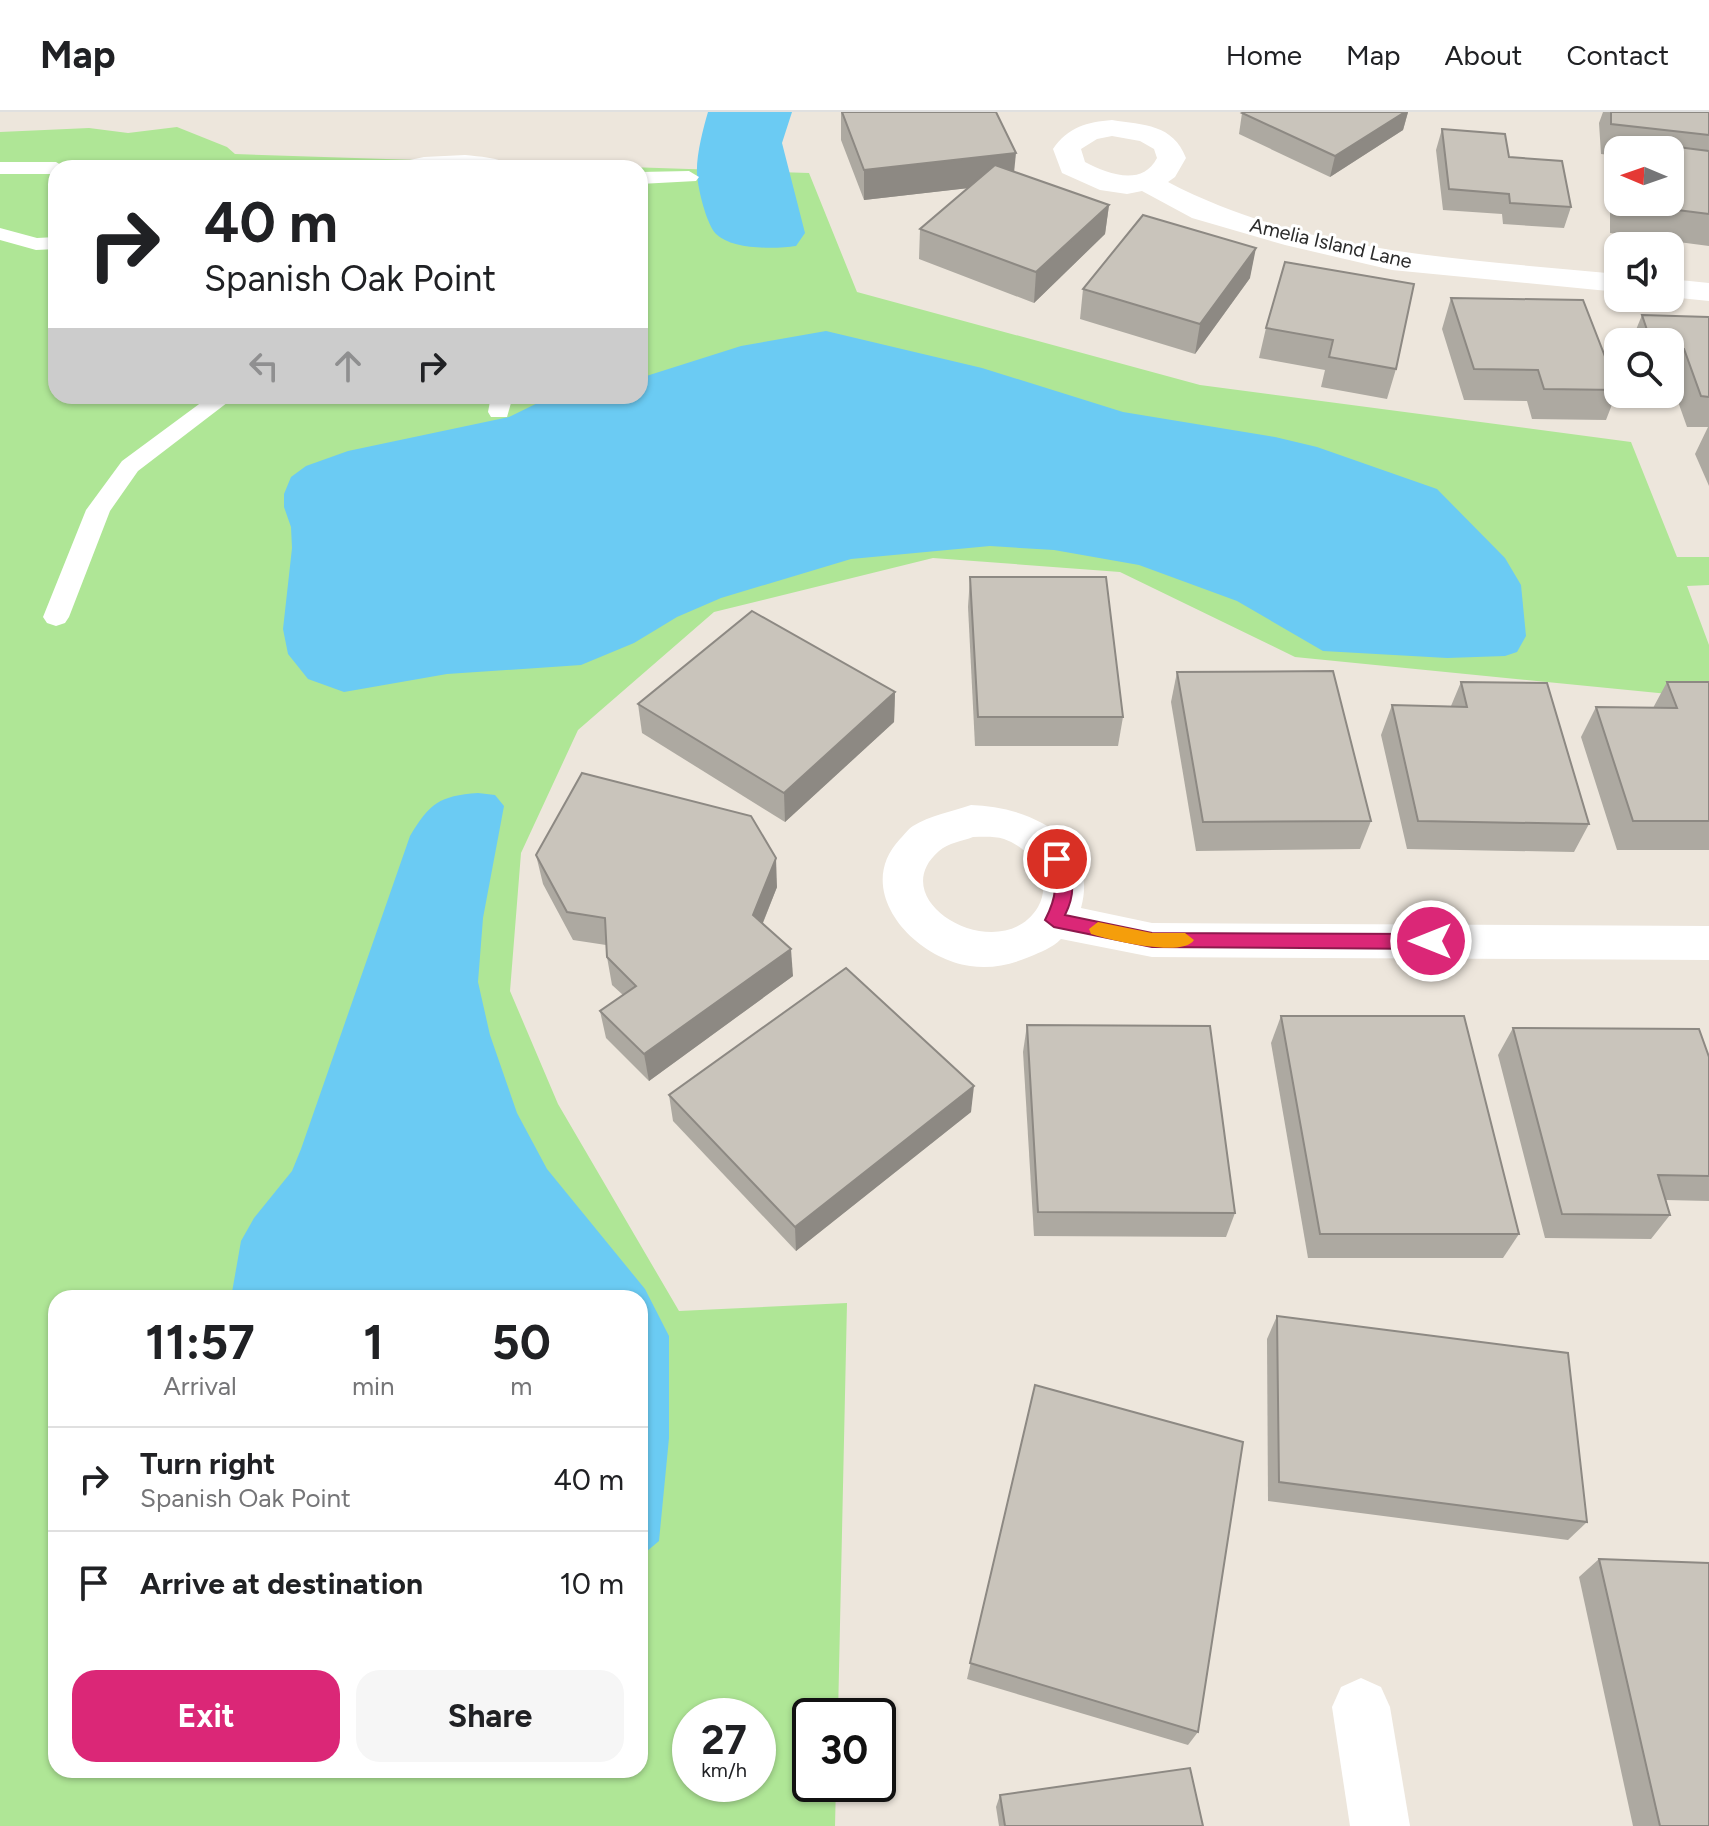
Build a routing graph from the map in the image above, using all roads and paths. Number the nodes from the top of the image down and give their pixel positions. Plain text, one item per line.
1 (0, 168) edge
2 (48, 168) edge
3 (689, 177) dead end
4 (648, 178) edge
5 (1147, 182) dead end
6 (0, 234) edge
7 (48, 243) edge
8 (1604, 282) edge
9 (1684, 289) edge
10 (1709, 292) edge
11 (214, 404) edge
12 (56, 617) dead end
13 (1054, 920) dead end
14 (1709, 943) edge
15 (1361, 1707) dead end
16 (1380, 1826) edge

1 - 2 lane
3 - 4 lane
5 - 8 street, Amelia Island Lane
6 - 7 lane
9 - 10 street
11 - 12 lane
13 - 14 street
15 - 16 street

